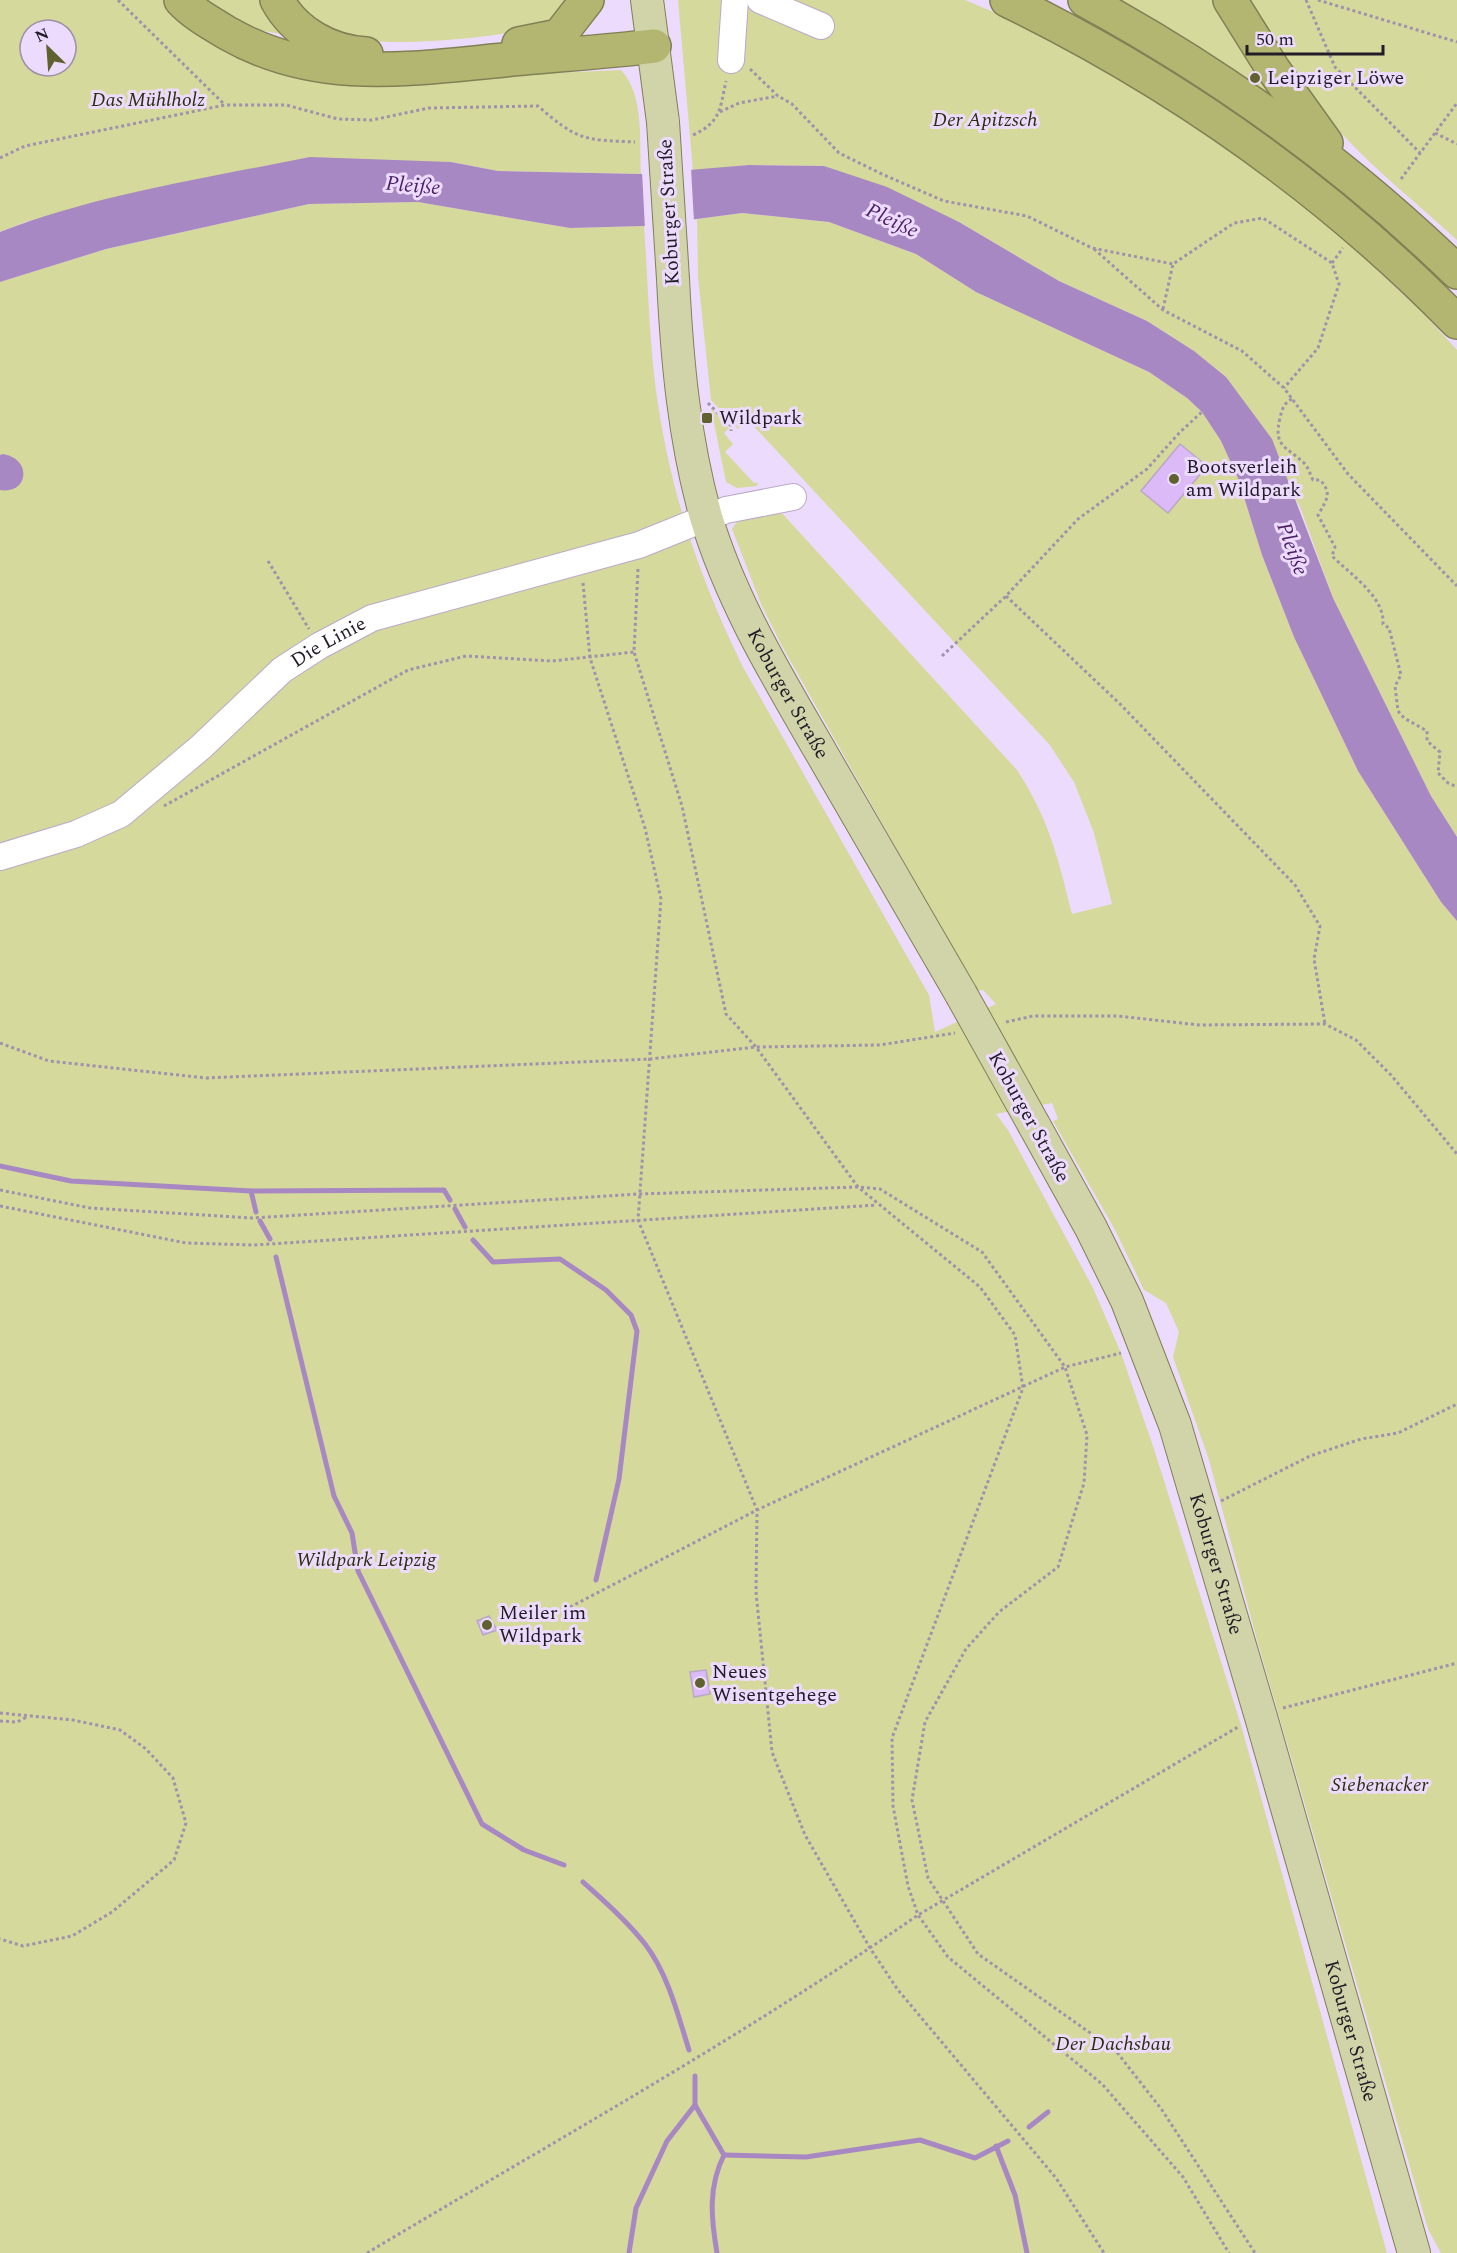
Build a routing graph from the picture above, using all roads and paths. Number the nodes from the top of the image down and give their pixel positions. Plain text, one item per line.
1 (118, 0) edge
2 (181, 0) edge
3 (277, 0) edge
4 (588, 0) edge
5 (735, 0) edge
6 (760, 0) edge
7 (1007, 0) edge
8 (1085, 0) edge
9 (1230, 0) edge
10 (1306, 0) edge
11 (1318, 0) edge
12 (651, 24) edge
13 (821, 27) dead end
14 (559, 36) junction
15 (1457, 42) edge
16 (731, 60) junction
17 (778, 96) junction
18 (1457, 103) edge
19 (225, 105) junction
20 (720, 112) junction
21 (1435, 134) junction
22 (693, 135) dead end
23 (635, 142) dead end
24 (1457, 144) edge
25 (1420, 153) junction
26 (0, 158) edge
27 (1348, 174) junction
28 (1401, 179) dead end
29 (1349, 240) dead end
30 (1092, 248) junction
31 (1332, 263) junction
32 (1173, 264) junction
33 (1457, 272) edge
34 (1163, 310) junction
35 (1457, 322) edge
36 (1284, 388) junction
37 (1292, 399) junction
38 (1203, 411) dead end
39 (793, 497) dead end
40 (707, 518) junction
41 (639, 544) junction
42 (579, 560) junction
43 (268, 561) dead end
44 (1457, 586) edge
45 (1006, 596) junction
46 (319, 646) junction
47 (634, 652) junction
48 (942, 656) dead end
49 (590, 658) junction
50 (1457, 786) edge
51 (159, 807) dead end
52 (0, 857) edge
53 (1001, 1023) dead end
54 (1325, 1024) junction
55 (958, 1033) dead end
56 (0, 1043) edge
57 (756, 1047) junction
58 (650, 1059) junction
59 (1457, 1154) edge
60 (858, 1187) junction
61 (0, 1190) edge
62 (639, 1194) junction
63 (877, 1205) junction
64 (0, 1206) edge
65 (638, 1220) junction
66 (1145, 1343) junction
67 (1065, 1367) junction
68 (1023, 1388) junction
69 (1457, 1404) edge
70 (1201, 1509) junction
71 (757, 1510) junction
72 (570, 1607) dead end
73 (1457, 1663) edge
74 (1279, 1709) dead end
75 (0, 1713) edge
76 (25, 1715) junction
77 (0, 1721) edge
78 (1241, 1725) dead end
79 (942, 1902) junction
80 (918, 1915) junction
81 (0, 1939) edge
82 (870, 1948) junction
83 (367, 2253) edge
84 (1104, 2253) edge
85 (1229, 2253) edge
86 (1255, 2253) edge
87 (1414, 2253) edge

1 - 19 path
2 - 12 highway
3 - 14 highway
4 - 14 highway
5 - 16 lane
6 - 13 lane
7 - 35 highway
8 - 27 highway
9 - 27 highway
10 - 25 path
11 - 15 path
12 - 14 highway
12 - 40 main road, Koburger Straße, bridge
16 - 17 path
16 - 20 path
17 - 20 path
17 - 30 path
18 - 21 path
19 - 23 path
19 - 26 path
20 - 22 path
21 - 24 path
21 - 25 path
25 - 28 path
27 - 33 highway
29 - 31 path
30 - 32 path
30 - 34 path
31 - 32 path
31 - 36 path
32 - 34 path
34 - 36 path
36 - 37 path
37 - 44 path
37 - 50 path
38 - 45 path
39 - 40 lane, Die Linie
40 - 41 lane, Die Linie
40 - 66 main road, Koburger Straße, bridge
41 - 42 lane, Die Linie
41 - 47 path
42 - 46 lane, Die Linie
42 - 49 path
43 - 46 path
45 - 48 path
45 - 54 path
46 - 52 lane, Die Linie
47 - 49 path
47 - 57 path
49 - 51 path
49 - 58 path
53 - 54 path
54 - 59 path
55 - 57 path
56 - 58 path
57 - 58 path
57 - 60 path
58 - 62 path
60 - 62 path
60 - 63 path
60 - 67 path
61 - 62 path
62 - 65 path
63 - 65 path
63 - 68 path
64 - 65 path
65 - 71 path
66 - 67 path
66 - 70 main road, Koburger Straße
67 - 68 path
67 - 79 path
68 - 71 path
68 - 80 path
69 - 70 path
70 - 87 main road, Koburger Straße
71 - 72 path
71 - 82 path
73 - 74 path
75 - 76 path
76 - 77 path
76 - 81 path
78 - 79 path
79 - 80 path
79 - 86 path
80 - 82 path
80 - 85 path
82 - 83 path
82 - 84 path

